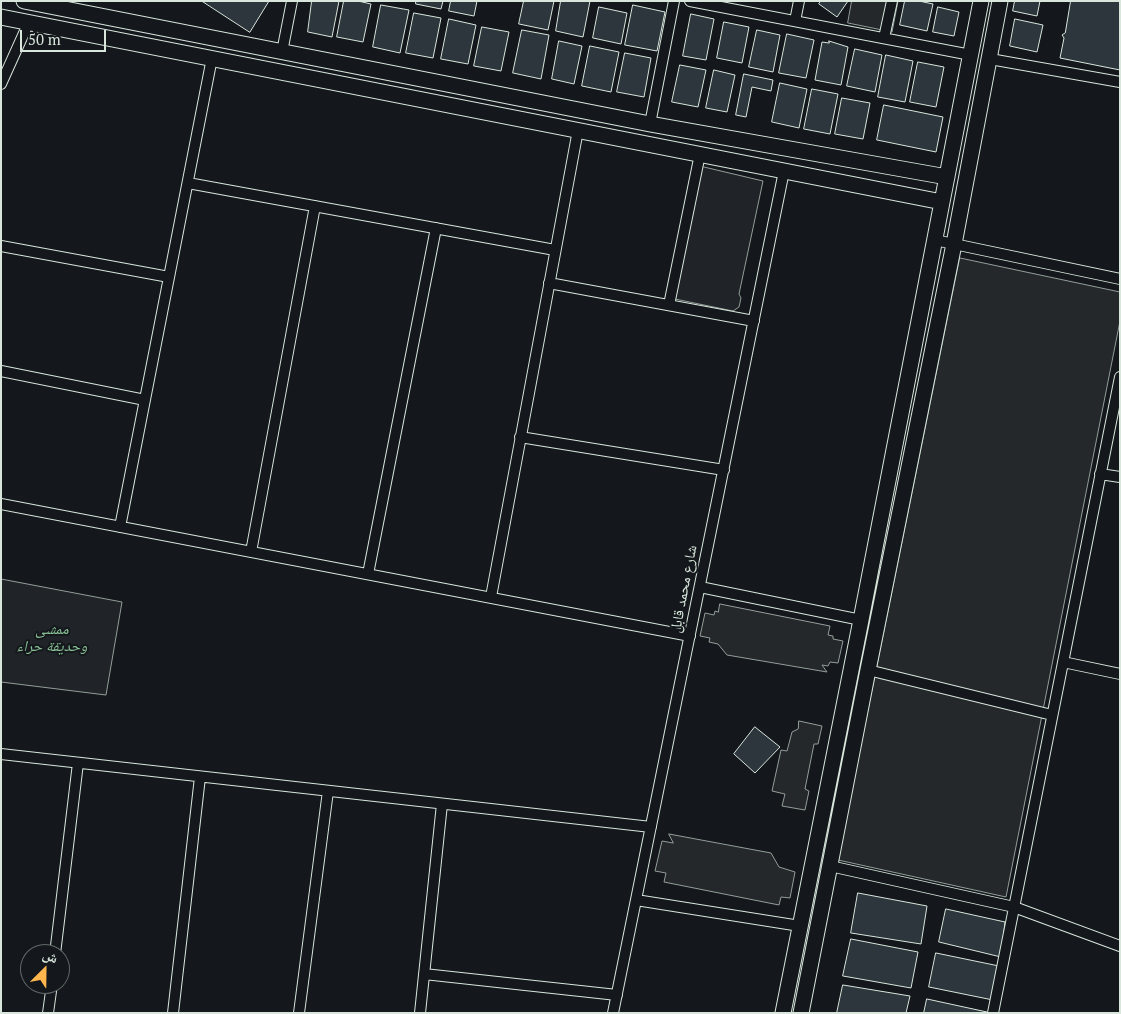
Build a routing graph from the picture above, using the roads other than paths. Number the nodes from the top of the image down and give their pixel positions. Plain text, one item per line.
1 (24, 1) edge
2 (292, 1) edge
3 (674, 1) edge
4 (690, 1) edge
5 (798, 1) edge
6 (892, 1) edge
7 (981, 1) edge
8 (1000, 1) edge
9 (88, 7) edge
10 (1, 17) edge
11 (795, 21) junction
12 (29, 22) junction
13 (884, 38) junction
14 (282, 52) junction
15 (971, 55) junction
16 (212, 58) junction
17 (990, 59) junction
18 (1120, 82) edge
19 (1, 84) edge
20 (650, 124) junction
21 (578, 130) junction
22 (700, 154) junction
23 (784, 171) junction
24 (947, 177) junction
25 (188, 183) junction
26 (942, 202) junction
27 (316, 206) junction
28 (436, 228) junction
29 (935, 240) junction
30 (954, 244) junction
31 (1, 246) edge
32 (555, 250) junction
33 (169, 277) junction
34 (1120, 279) edge
35 (549, 283) junction
36 (668, 305) junction
37 (754, 321) junction
38 (1, 371) edge
39 (1120, 377) edge
40 (145, 400) junction
41 (520, 437) junction
42 (724, 470) junction
43 (1100, 474) junction
44 (1120, 477) edge
45 (1, 504) edge
46 (120, 527) junction
47 (251, 552) junction
48 (368, 574) junction
49 (700, 586) junction
50 (491, 597) junction
51 (861, 620) junction
52 (690, 636) junction
53 (1062, 662) junction
54 (868, 670) junction
55 (1120, 674) edge
56 (1052, 715) junction
57 (1, 754) edge
58 (78, 763) junction
59 (200, 777) junction
60 (328, 791) junction
61 (442, 804) junction
62 (651, 827) junction
63 (830, 866) junction
64 (636, 900) junction
65 (1014, 907) junction
66 (800, 926) junction
67 (56, 944) edge
68 (1120, 946) edge
69 (424, 974) junction
70 (51, 994) edge
71 (617, 995) junction
72 (48, 1013) edge
73 (173, 1013) edge
74 (299, 1013) edge
75 (420, 1013) edge
76 (613, 1013) edge
77 (783, 1013) edge
78 (801, 1013) edge
79 (993, 1013) edge

1 - 9 street
2 - 14 street
3 - 20 street
4 - 11 street
5 - 11 street
6 - 13 street
7 - 15 street
8 - 17 street
9 - 14 street
10 - 12 street
11 - 13 street
12 - 16 street
12 - 19 street
13 - 15 street
14 - 20 street
15 - 24 street
16 - 21 street
16 - 25 street
17 - 18 street
17 - 30 street
20 - 24 street
21 - 22 street
21 - 32 street
22 - 23 street
22 - 36 street
23 - 26 street
23 - 37 street, شارع محمد قابل
24 - 26 street
25 - 27 street
25 - 33 street
26 - 29 street
27 - 28 street
27 - 47 street
28 - 32 street
28 - 48 street
29 - 30 street
29 - 51 street
30 - 34 street
30 - 54 street
31 - 33 street
32 - 35 street
33 - 40 street
35 - 36 street
35 - 41 street
36 - 37 street
37 - 42 street, شارع محمد قابل
38 - 40 street
39 - 43 street
40 - 46 street
41 - 42 street
41 - 50 street
42 - 49 street, شارع محمد قابل
43 - 44 street
43 - 53 street
45 - 46 street
46 - 47 street
47 - 48 street
48 - 50 street
49 - 51 street
49 - 52 street, شارع محمد قابل
50 - 52 street
51 - 66 street
52 - 62 street, شارع محمد قابل
53 - 55 street
53 - 56 street
54 - 56 street
54 - 63 street
56 - 65 street
57 - 58 street
58 - 59 street
58 - 67 street
59 - 60 street
59 - 73 street
60 - 61 street
60 - 74 street
61 - 62 street
61 - 69 street
62 - 64 street, شارع محمد قابل
63 - 65 street
63 - 78 street
64 - 66 street
64 - 71 street, شارع محمد قابل
65 - 68 street
65 - 79 street
66 - 77 street
69 - 71 street
69 - 75 street
70 - 72 street
71 - 76 street, شارع محمد قابل

